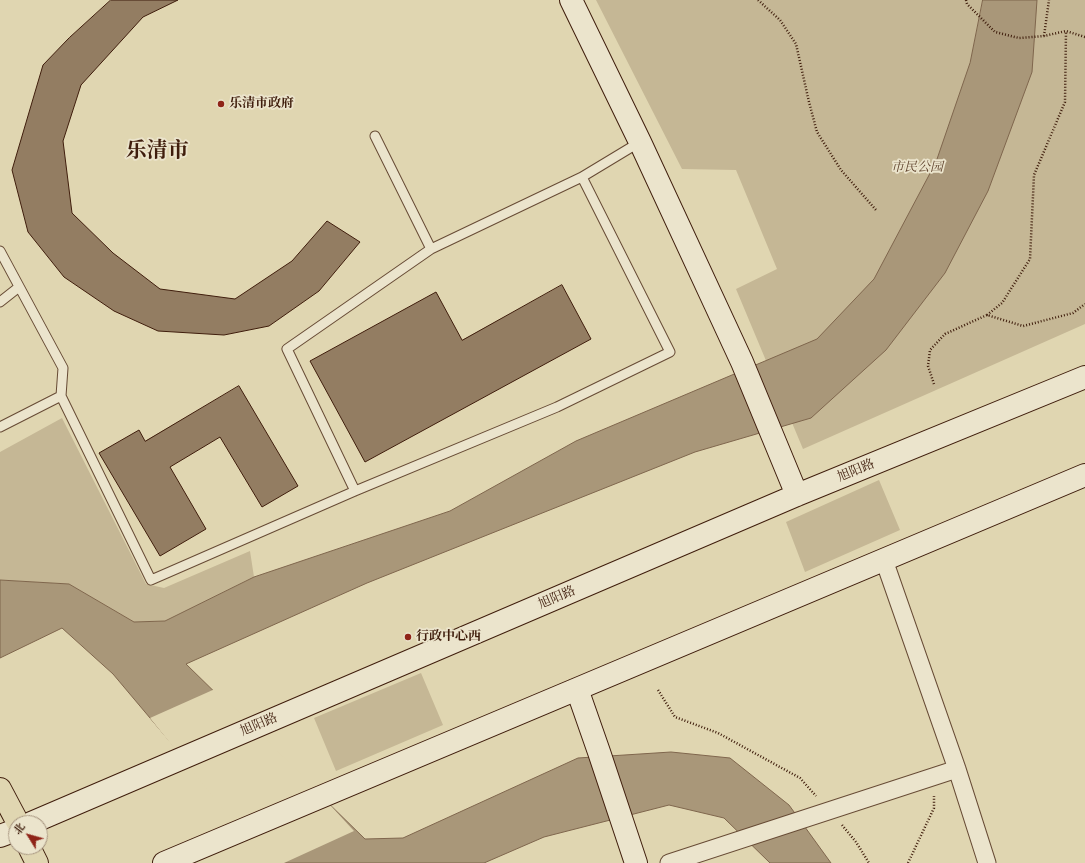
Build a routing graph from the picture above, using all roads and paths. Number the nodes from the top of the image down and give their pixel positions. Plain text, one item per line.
1 (571, 0) edge
2 (758, 0) edge
3 (966, 0) edge
4 (1049, 0) edge
5 (1066, 31) junction
6 (1044, 36) junction
7 (1085, 37) edge
8 (375, 136) dead end
9 (640, 142) junction
10 (582, 177) junction
11 (876, 210) dead end
12 (431, 249) junction
13 (0, 251) edge
14 (19, 287) junction
15 (0, 302) edge
16 (1085, 304) edge
17 (987, 315) junction
18 (1085, 377) edge
19 (934, 384) dead end
20 (61, 396) junction
21 (0, 427) edge
22 (1085, 475) edge
23 (356, 491) junction
24 (798, 495) junction
25 (884, 560) junction
26 (577, 689) junction
27 (658, 690) dead end
28 (957, 769) junction
29 (934, 777) junction
30 (0, 789) edge
31 (820, 801) dead end
32 (14, 815) edge
33 (48, 816) edge
34 (841, 824) dead end
35 (164, 863) edge
36 (636, 863) edge
37 (669, 863) edge
38 (868, 863) edge
39 (908, 863) edge
40 (987, 863) edge

1 - 9 main road
2 - 11 path
3 - 6 path
4 - 6 path
5 - 6 path
5 - 7 path
5 - 17 path
8 - 12 lane
9 - 10 lane
9 - 24 main road
10 - 12 lane
10 - 23 lane
12 - 23 lane
13 - 14 lane
14 - 15 lane
14 - 20 lane
16 - 17 path
17 - 19 path
18 - 24 main road, 旭阳路
20 - 21 lane
20 - 23 lane
22 - 25 main road
24 - 33 main road, 旭阳路
25 - 26 main road
25 - 28 street
26 - 35 main road
26 - 36 main road
27 - 31 path
28 - 29 street
28 - 40 street
29 - 37 street
29 - 39 path
30 - 32 main road
34 - 38 path

